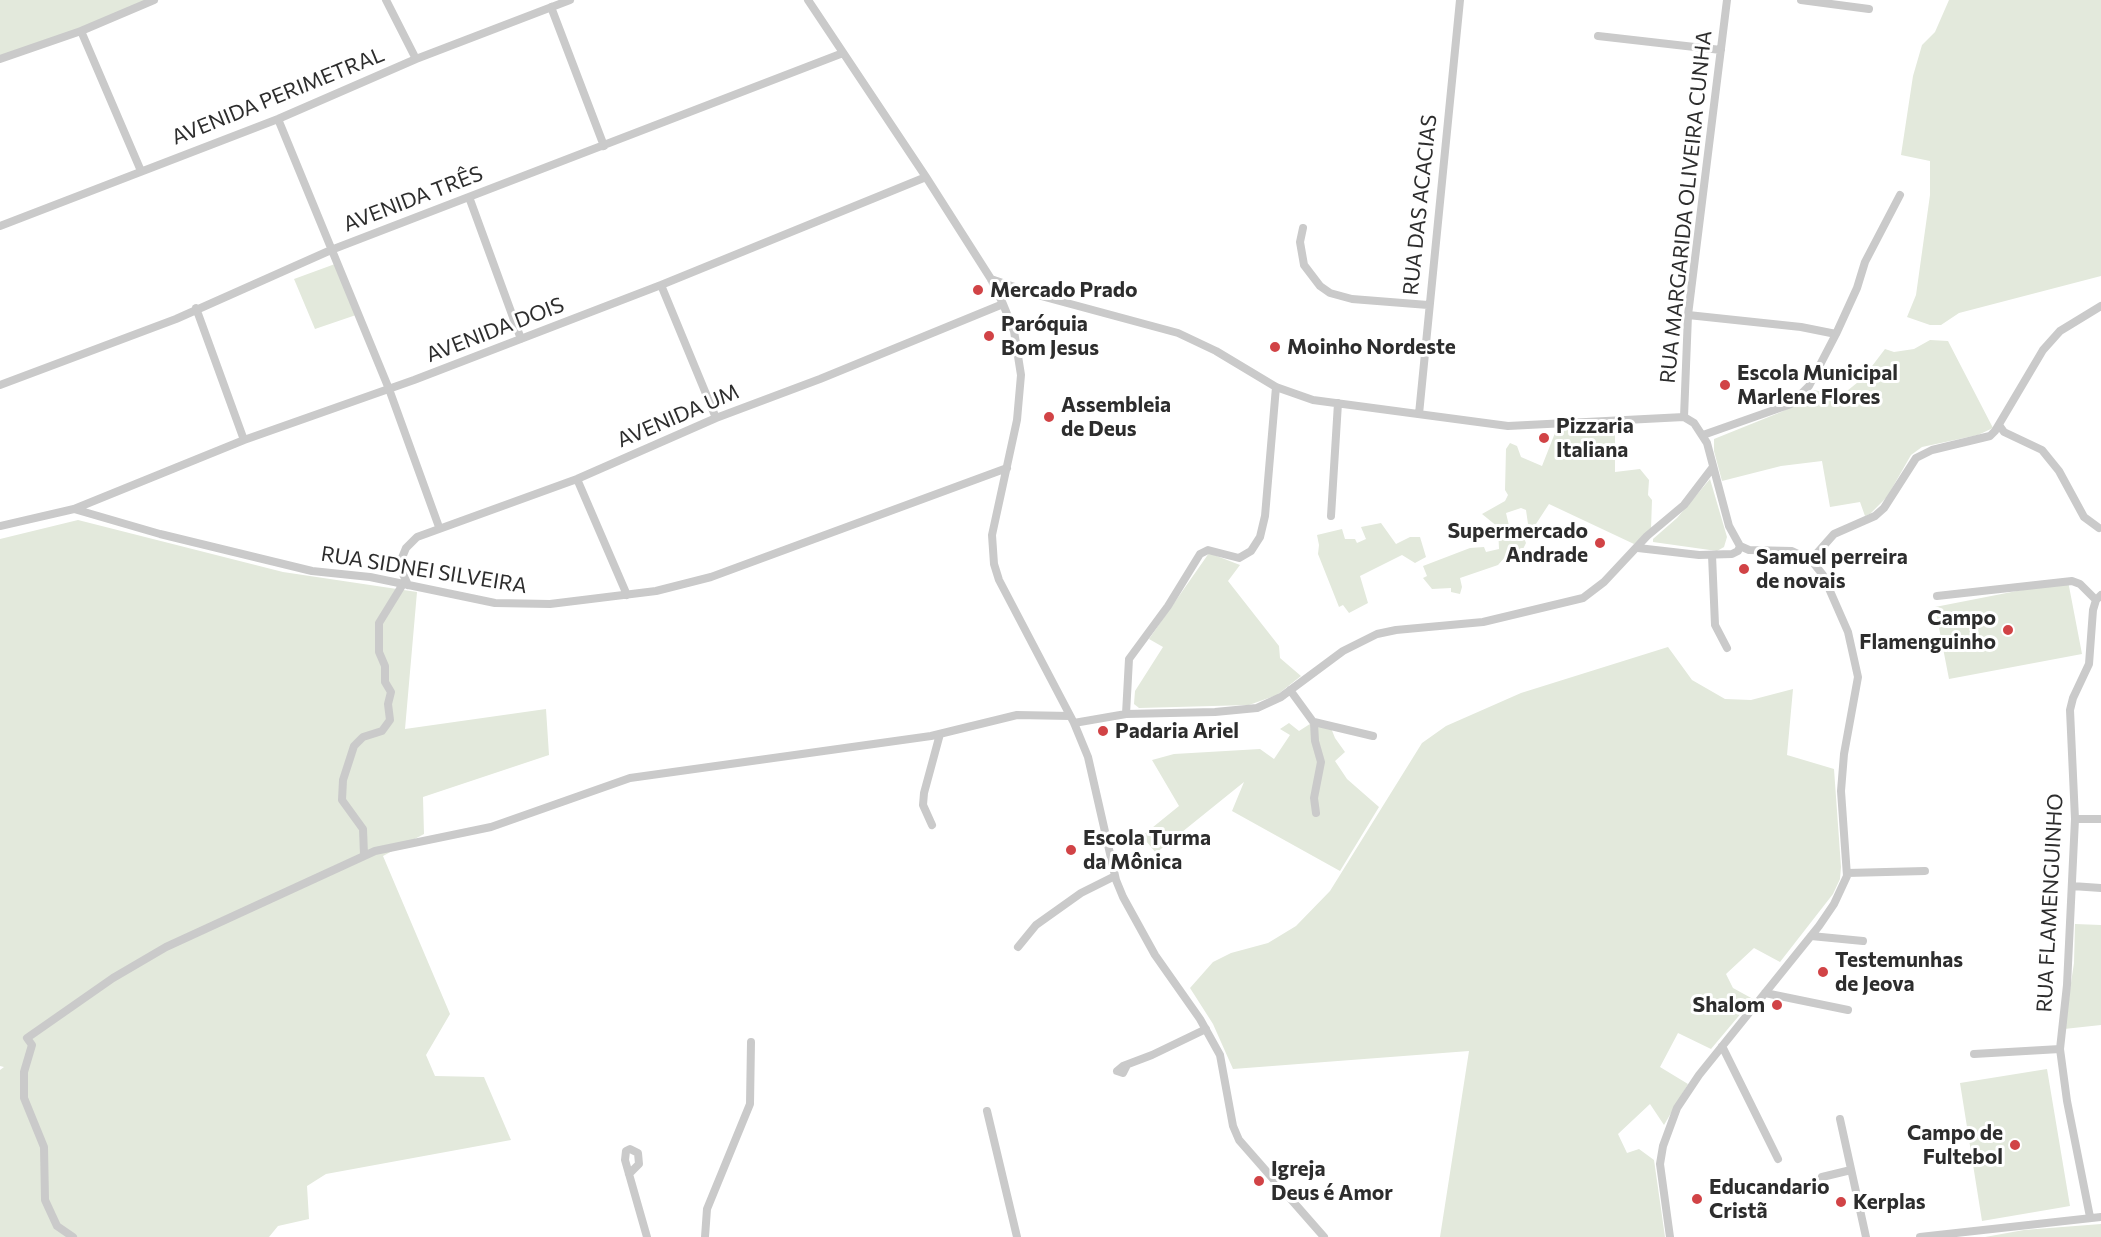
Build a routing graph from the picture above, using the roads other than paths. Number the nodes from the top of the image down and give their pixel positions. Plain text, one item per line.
1 (154, 0) edge
2 (386, 0) edge
3 (570, 0) edge
4 (808, 0) edge
5 (1460, 0) edge
6 (1727, 0) edge
7 (1801, 0) edge
8 (551, 7) junction
9 (1869, 9) dead end
10 (81, 31) junction
11 (1598, 36) dead end
12 (1721, 50) junction
13 (843, 53) junction
14 (416, 59) junction
15 (0, 60) edge
16 (278, 119) junction
17 (604, 146) junction
18 (141, 171) junction
19 (926, 177) junction
20 (1900, 195) dead end
21 (469, 197) junction
22 (0, 226) edge
23 (1303, 228) dead end
24 (331, 249) junction
25 (991, 279) junction
26 (661, 285) junction
27 (1004, 304) junction
28 (1428, 305) junction
29 (2101, 306) edge
30 (196, 308) junction
31 (1688, 315) junction
32 (1836, 334) junction
33 (521, 339) junction
34 (0, 385) edge
35 (1276, 387) junction
36 (389, 389) junction
37 (1338, 403) junction
38 (1419, 414) junction
39 (1684, 417) junction
40 (716, 418) junction
41 (1999, 425) junction
42 (1703, 435) junction
43 (244, 441) junction
44 (1713, 467) junction
45 (1007, 468) junction
46 (577, 479) junction
47 (74, 509) junction
48 (1331, 516) dead end
49 (0, 526) edge
50 (439, 527) junction
51 (2100, 531) edge
52 (1740, 546) junction
53 (1638, 548) junction
54 (1712, 555) junction
55 (1811, 560) junction
56 (406, 584) junction
57 (627, 595) junction
58 (1937, 596) dead end
59 (2098, 598) edge
60 (1726, 648) dead end
61 (1290, 690) junction
62 (1126, 714) junction
63 (1072, 719) junction
64 (1314, 722) junction
65 (940, 734) junction
66 (1373, 736) dead end
67 (1316, 813) dead end
68 (2075, 819) junction
69 (2101, 819) edge
70 (932, 825) dead end
71 (364, 855) junction
72 (1925, 871) dead end
73 (1847, 873) junction
74 (1115, 876) junction
75 (2072, 886) junction
76 (2101, 888) edge
77 (1811, 936) junction
78 (1863, 941) dead end
79 (1018, 947) dead end
80 (1765, 993) junction
81 (1848, 1010) dead end
82 (1206, 1029) junction
83 (751, 1042) dead end
84 (1722, 1046) junction
85 (2060, 1049) junction
86 (1974, 1054) dead end
87 (1127, 1065) dead end
88 (987, 1111) dead end
89 (1840, 1119) dead end
90 (1778, 1160) dead end
91 (1851, 1170) junction
92 (630, 1174) dead end
93 (1821, 1177) dead end
94 (2091, 1216) junction
95 (2101, 1217) edge
96 (73, 1237) edge
97 (647, 1237) edge
98 (705, 1237) edge
99 (1017, 1237) edge
100 (1324, 1237) edge
101 (1670, 1237) edge
102 (1866, 1237) edge
103 (1920, 1237) edge

1 - 10 street
2 - 14 street
3 - 8 street, AVENIDA PERIMETRAL
4 - 13 street
5 - 28 street, RUA DAS ACACIAS
6 - 12 street, RUA MARGARIDA OLIVEIRA CUNHA
7 - 9 street
8 - 14 street, AVENIDA PERIMETRAL
8 - 17 street
10 - 15 street
10 - 18 street
11 - 12 street
12 - 31 street, RUA MARGARIDA OLIVEIRA CUNHA
13 - 17 street, AVENIDA TRÊS
13 - 19 street
14 - 16 street, AVENIDA PERIMETRAL
16 - 18 street, AVENIDA PERIMETRAL
16 - 24 street
17 - 21 street, AVENIDA TRÊS
18 - 22 street, AVENIDA PERIMETRAL
19 - 25 street
19 - 26 street, AVENIDA DOIS
20 - 32 street
21 - 24 street, AVENIDA TRÊS
21 - 33 street
23 - 28 street
24 - 30 street, AVENIDA TRÊS
24 - 36 street
25 - 27 street
25 - 35 street
26 - 33 street, AVENIDA DOIS
26 - 40 street
27 - 40 street, AVENIDA UM
27 - 45 street
28 - 38 street, RUA DAS ACACIAS
29 - 41 street
30 - 34 street, AVENIDA TRÊS
30 - 43 street
31 - 32 street
31 - 39 street, RUA MARGARIDA OLIVEIRA CUNHA
32 - 42 street
33 - 36 street, AVENIDA DOIS
35 - 37 street
35 - 62 street
36 - 43 street, AVENIDA DOIS
36 - 50 street
37 - 38 street
37 - 48 street
38 - 39 street
39 - 42 street
40 - 46 street, AVENIDA UM
41 - 51 street
41 - 55 street
42 - 44 street
43 - 47 street, AVENIDA DOIS
44 - 52 street
44 - 53 street
45 - 57 street, RUA SIDNEI SILVEIRA
45 - 63 street
46 - 50 street, AVENIDA UM
46 - 57 street
47 - 49 street, AVENIDA DOIS
47 - 56 street, RUA SIDNEI SILVEIRA
50 - 56 street, AVENIDA UM
52 - 54 street
52 - 55 street
53 - 54 street
53 - 61 street
54 - 60 street
55 - 73 street
56 - 57 street, RUA SIDNEI SILVEIRA
56 - 71 street
58 - 59 street
59 - 68 street, RUA FLAMENGUINHO
61 - 62 street
61 - 64 street
62 - 63 street
63 - 65 street
63 - 74 street
64 - 66 street
64 - 67 street
65 - 70 street
65 - 71 street
68 - 69 street
68 - 75 street, RUA FLAMENGUINHO
71 - 96 street
72 - 73 street
73 - 77 street
74 - 79 street
74 - 82 street
75 - 76 street
75 - 85 street, RUA FLAMENGUINHO
77 - 78 street
77 - 80 street
80 - 81 street
80 - 84 street
82 - 87 street
82 - 100 street
83 - 98 street
84 - 90 street
84 - 101 street
85 - 86 street
85 - 94 street, RUA FLAMENGUINHO
88 - 99 street
89 - 91 street
91 - 93 street
91 - 102 street
92 - 97 street
94 - 95 street
94 - 103 street

